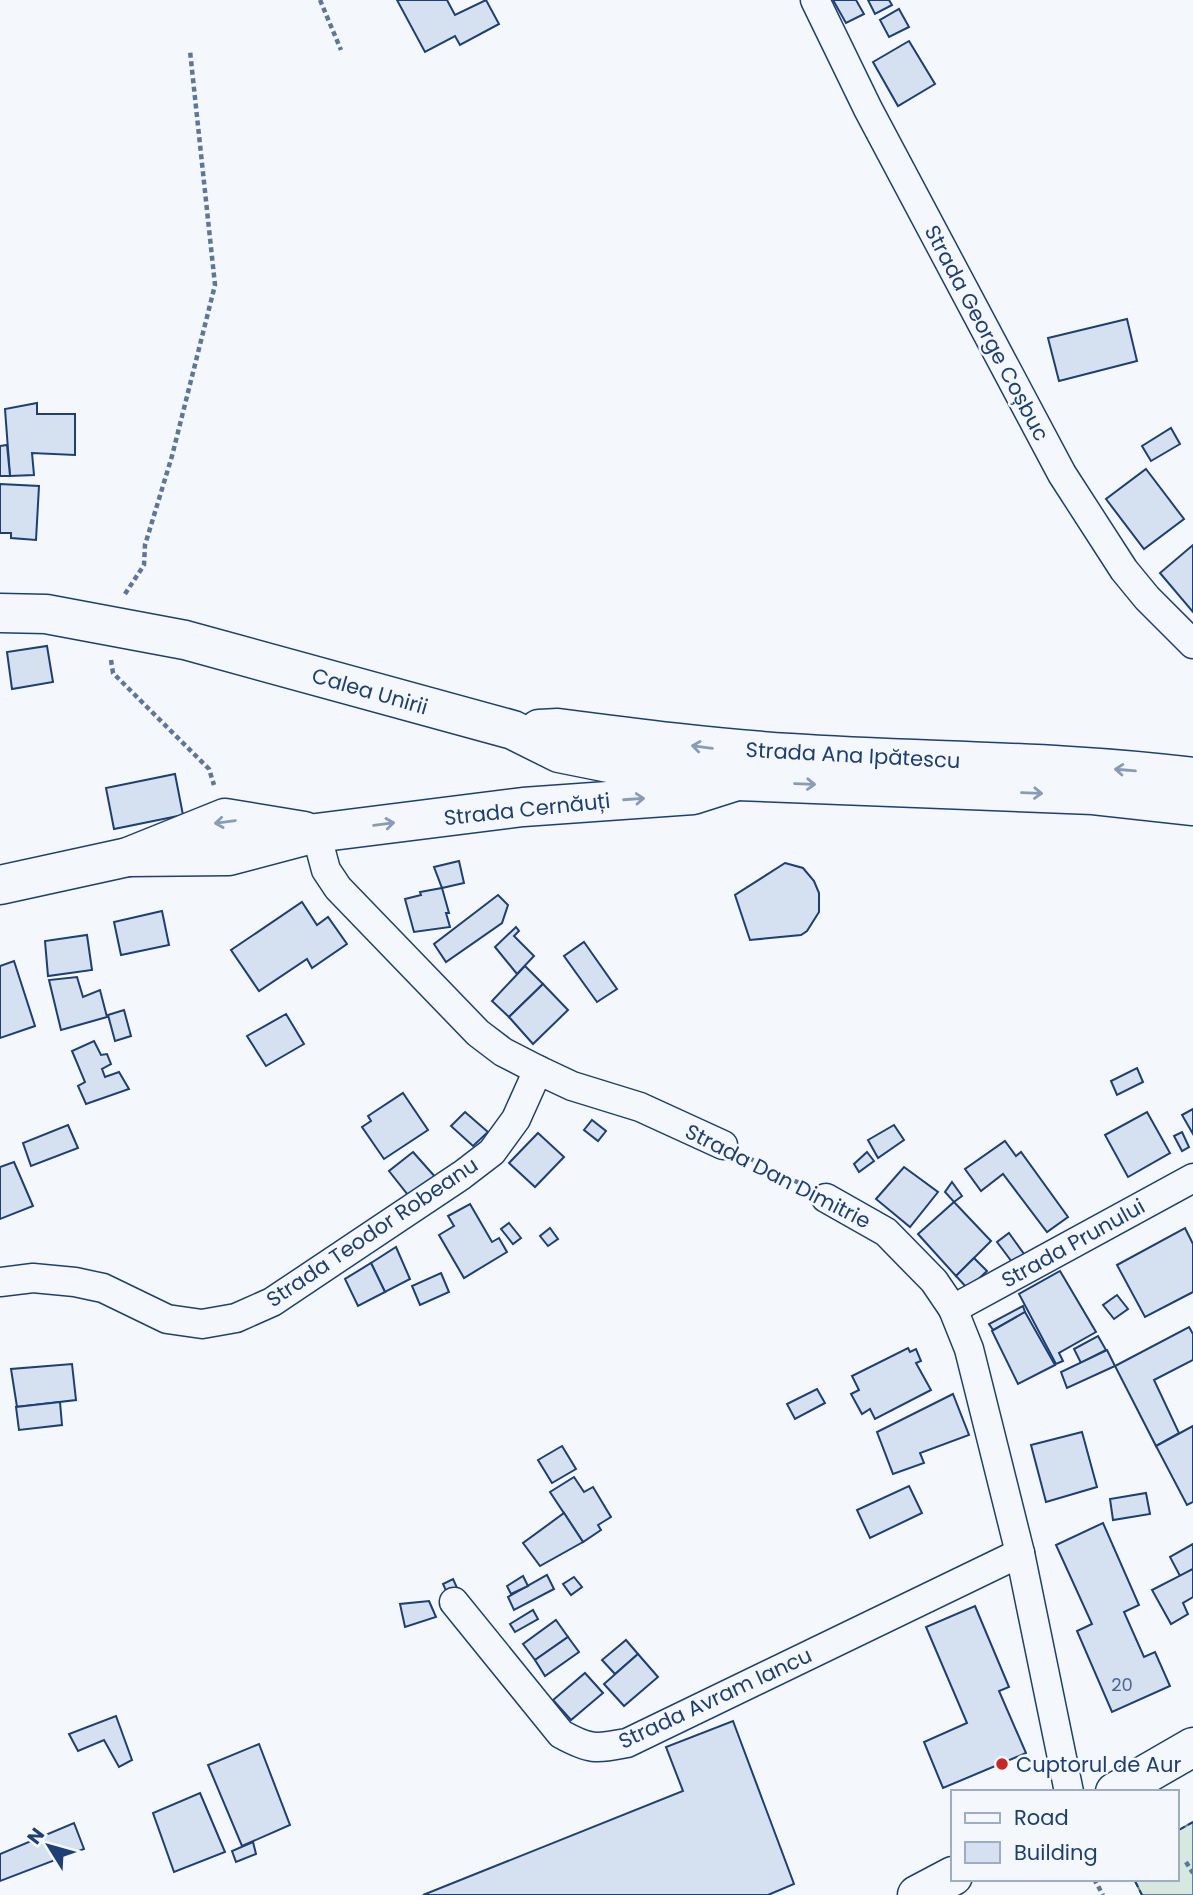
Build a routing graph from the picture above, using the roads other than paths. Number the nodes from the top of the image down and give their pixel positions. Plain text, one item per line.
1 (815, 0) edge
2 (0, 613) edge
3 (1193, 644) edge
4 (513, 730) junction
5 (1193, 777) edge
6 (737, 781) junction
7 (1193, 806) edge
8 (316, 833) junction
9 (128, 857) junction
10 (0, 885) edge
11 (538, 1070) junction
12 (723, 1145) road end
13 (1193, 1178) edge
14 (826, 1198) road end
15 (0, 1282) edge
16 (953, 1309) junction
17 (1020, 1553) junction
18 (454, 1602) dead end
19 (1193, 1747) edge
20 (1069, 1790) edge
21 (1118, 1790) edge
22 (951, 1878) edge
23 (917, 1895) edge

1 - 3 street, Strada George Coșbuc
2 - 4 main road, Calea Unirii
5 -> 4 main road, Strada Ana Ipătescu
4 - 6 main road, Calea Unirii
6 -> 7 main road, Strada Ana Ipătescu
8 -> 6 main road, Strada Cernăuți
8 - 9 main road, Strada Cernăuți
8 -> 9 main road, Strada Cernăuți
8 - 11 street, Strada Dan Dimitrie
9 - 10 main road, Strada Cernăuți
11 - 12 street, Strada Dan Dimitrie
11 - 15 street, Strada Teodor Robeanu
13 - 16 street, Strada Prunului
14 - 16 street, Strada Dan Dimitrie
16 - 17 street, Strada Dan Dimitrie
17 - 18 street, Strada Avram Iancu
17 - 20 street, Strada Dan Dimitrie
19 - 21 main road
22 - 23 main road

